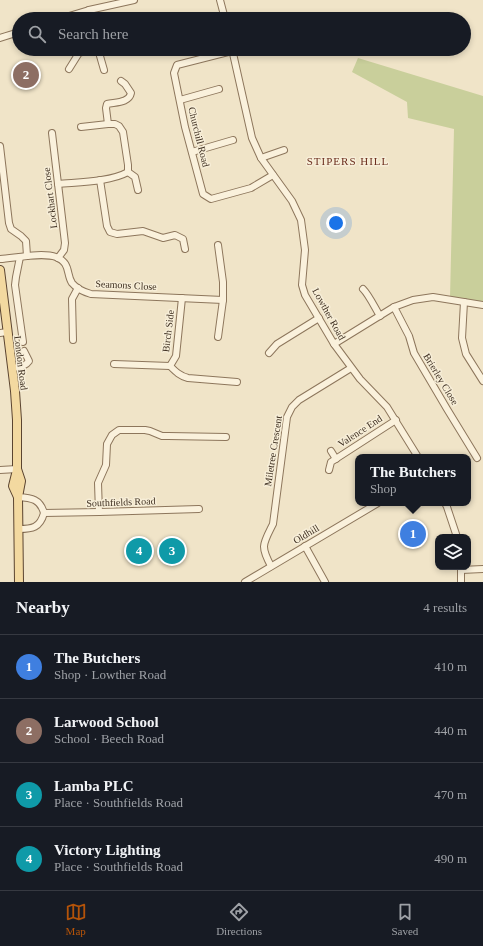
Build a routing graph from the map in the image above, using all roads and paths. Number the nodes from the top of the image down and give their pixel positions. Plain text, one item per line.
1 (134, 0) edge
2 (220, 0) edge
3 (89, 10) joint
4 (82, 12) edge
5 (223, 12) edge
6 (12, 34) edge
7 (0, 38) edge
8 (77, 56) edge
9 (100, 56) edge
10 (210, 56) edge
11 (233, 56) edge
12 (69, 69) dead end
13 (104, 70) dead end
14 (121, 81) dead end
15 (219, 89) dead end
16 (180, 100) junction
17 (108, 124) junction
18 (81, 127) dead end
19 (52, 133) dead end
20 (233, 140) dead end
21 (0, 146) edge
22 (284, 150) dead end
23 (192, 152) junction
24 (261, 158) junction
25 (128, 172) junction
26 (273, 175) junction
27 (100, 180) junction
28 (58, 184) junction
29 (138, 190) dead end
30 (218, 245) dead end
31 (185, 249) dead end
32 (27, 256) junction
33 (20, 257) junction
34 (58, 258) junction
35 (0, 259) edge
36 (0, 270) edge
37 (78, 288) junction
38 (363, 289) dead end
39 (182, 298) junction
40 (223, 300) junction
41 (464, 302) junction
42 (483, 305) edge
43 (394, 307) junction
44 (380, 316) junction
45 (319, 318) junction
46 (4, 332) edge
47 (218, 337) dead end
48 (74, 340) dead end
49 (23, 342) dead end
50 (334, 344) junction
51 (24, 351) dead end
52 (269, 353) dead end
53 (114, 364) dead end
54 (170, 366) junction
55 (12, 368) junction
56 (351, 368) junction
57 (483, 381) edge
58 (237, 382) dead end
59 (396, 420) junction
60 (226, 437) dead end
61 (331, 451) dead end
62 (416, 454) edge
63 (477, 458) dead end
64 (336, 459) junction
65 (17, 469) junction
66 (0, 470) edge
67 (329, 470) dead end
68 (18, 497) junction
69 (373, 506) edge
70 (446, 506) edge
71 (199, 509) dead end
72 (99, 512) junction
73 (44, 513) junction
74 (18, 529) junction
75 (456, 534) edge
76 (305, 546) junction
77 (271, 566) junction
78 (471, 569) edge
79 (483, 569) edge
80 (461, 570) edge
81 (254, 576) junction
82 (19, 582) edge
83 (245, 582) edge
84 (258, 582) edge
85 (325, 582) edge
86 (461, 582) edge

1 - 3 street
2 - 5 street
3 - 4 street
6 - 7 street
8 - 12 street
9 - 13 street
10 - 16 street, Churchill Road
11 - 24 street, Lowther Road
14 - 17 street
15 - 16 street
16 - 23 street, Churchill Road
17 - 18 street
17 - 25 street
19 - 28 street, Lockhart Close
20 - 23 street
21 - 32 street
22 - 24 street
23 - 26 street, Churchill Road
24 - 26 street, Lowther Road
25 - 27 street
25 - 29 street
26 - 45 street, Lowther Road
27 - 28 street
27 - 31 street
28 - 34 street, Lockhart Close
30 - 40 street
32 - 33 street
32 - 34 street
33 - 35 street
33 - 49 street, London Road
34 - 37 street
36 - 46 main road, London Road
37 - 39 street, Seamons Close
37 - 48 street
38 - 44 street
39 - 40 street, Seamons Close
39 - 54 street, Birch Side
40 - 47 street
41 - 42 street
41 - 43 street
41 - 57 street
43 - 44 street
43 - 63 street, Brierley Close
44 - 50 street
45 - 50 street, Lowther Road
45 - 52 street
46 - 55 main road, London Road
50 - 56 street, Lowther Road
51 - 55 street
53 - 54 street, Birch Side
54 - 58 street, Birch Side
55 - 65 main road, London Road
56 - 59 street, Lowther Road
56 - 77 street, Miletree Crescent
59 - 62 street, Lowther Road
59 - 64 street, Valence End
60 - 72 street
61 - 64 street, Valence End
64 - 67 street, Valence End
65 - 66 street
65 - 68 main road, London Road
68 - 73 street
68 - 74 main road, London Road
69 - 76 street, Oldhill
70 - 75 street
71 - 72 street, Southfields Road
72 - 73 street, Southfields Road
73 - 74 street
74 - 82 main road, London Road
76 - 77 street, Oldhill
76 - 85 street
77 - 81 street, Oldhill
78 - 79 street
80 - 86 street
81 - 83 street, Oldhill
81 - 84 street

